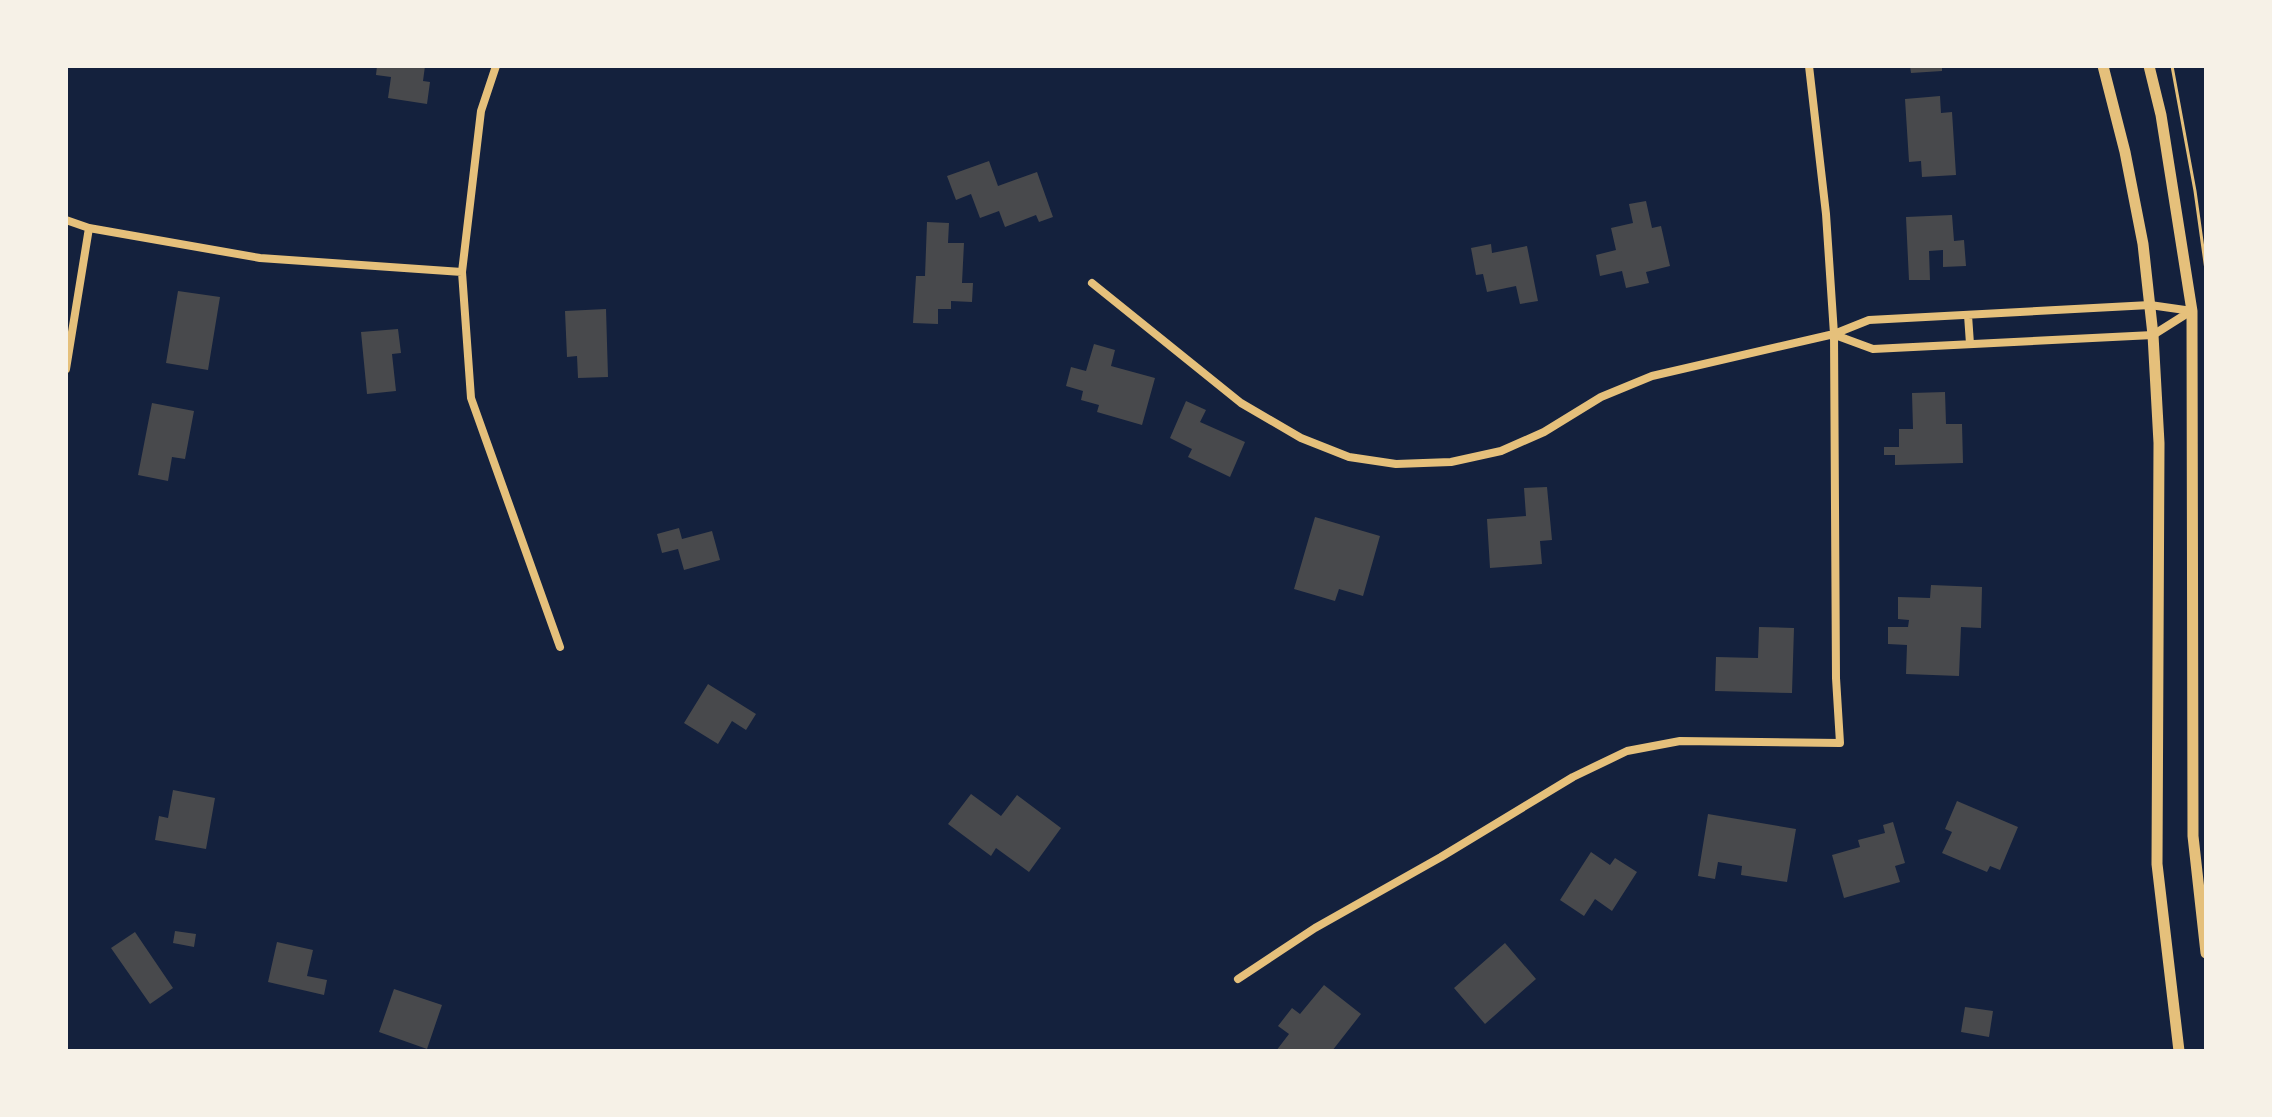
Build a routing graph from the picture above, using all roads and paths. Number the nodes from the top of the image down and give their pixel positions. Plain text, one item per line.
1 (496, 66) edge
2 (1809, 66) edge
3 (2103, 66) edge
4 (2149, 66) edge
5 (2172, 66) edge
6 (66, 220) edge
7 (89, 228) junction
8 (2206, 270) edge
9 (462, 272) junction
10 (1092, 283) dead end
11 (2150, 305) junction
12 (2192, 311) junction
13 (1968, 315) junction
14 (1834, 334) junction
15 (2153, 335) junction
16 (1970, 344) junction
17 (66, 369) edge
18 (560, 647) dead end
19 (2206, 953) edge
20 (1238, 979) dead end
21 (2179, 1051) edge

1 - 9 street
2 - 14 street
3 - 11 main road
4 - 12 main road
5 - 8 path
6 - 7 street
7 - 9 street
7 - 17 street
9 - 18 street
10 - 14 street
11 - 12 street
11 - 13 street
11 - 15 main road
12 - 15 street
12 - 19 main road
13 - 14 street
13 - 16 street
14 - 16 street
14 - 20 street
15 - 16 street
15 - 21 main road

